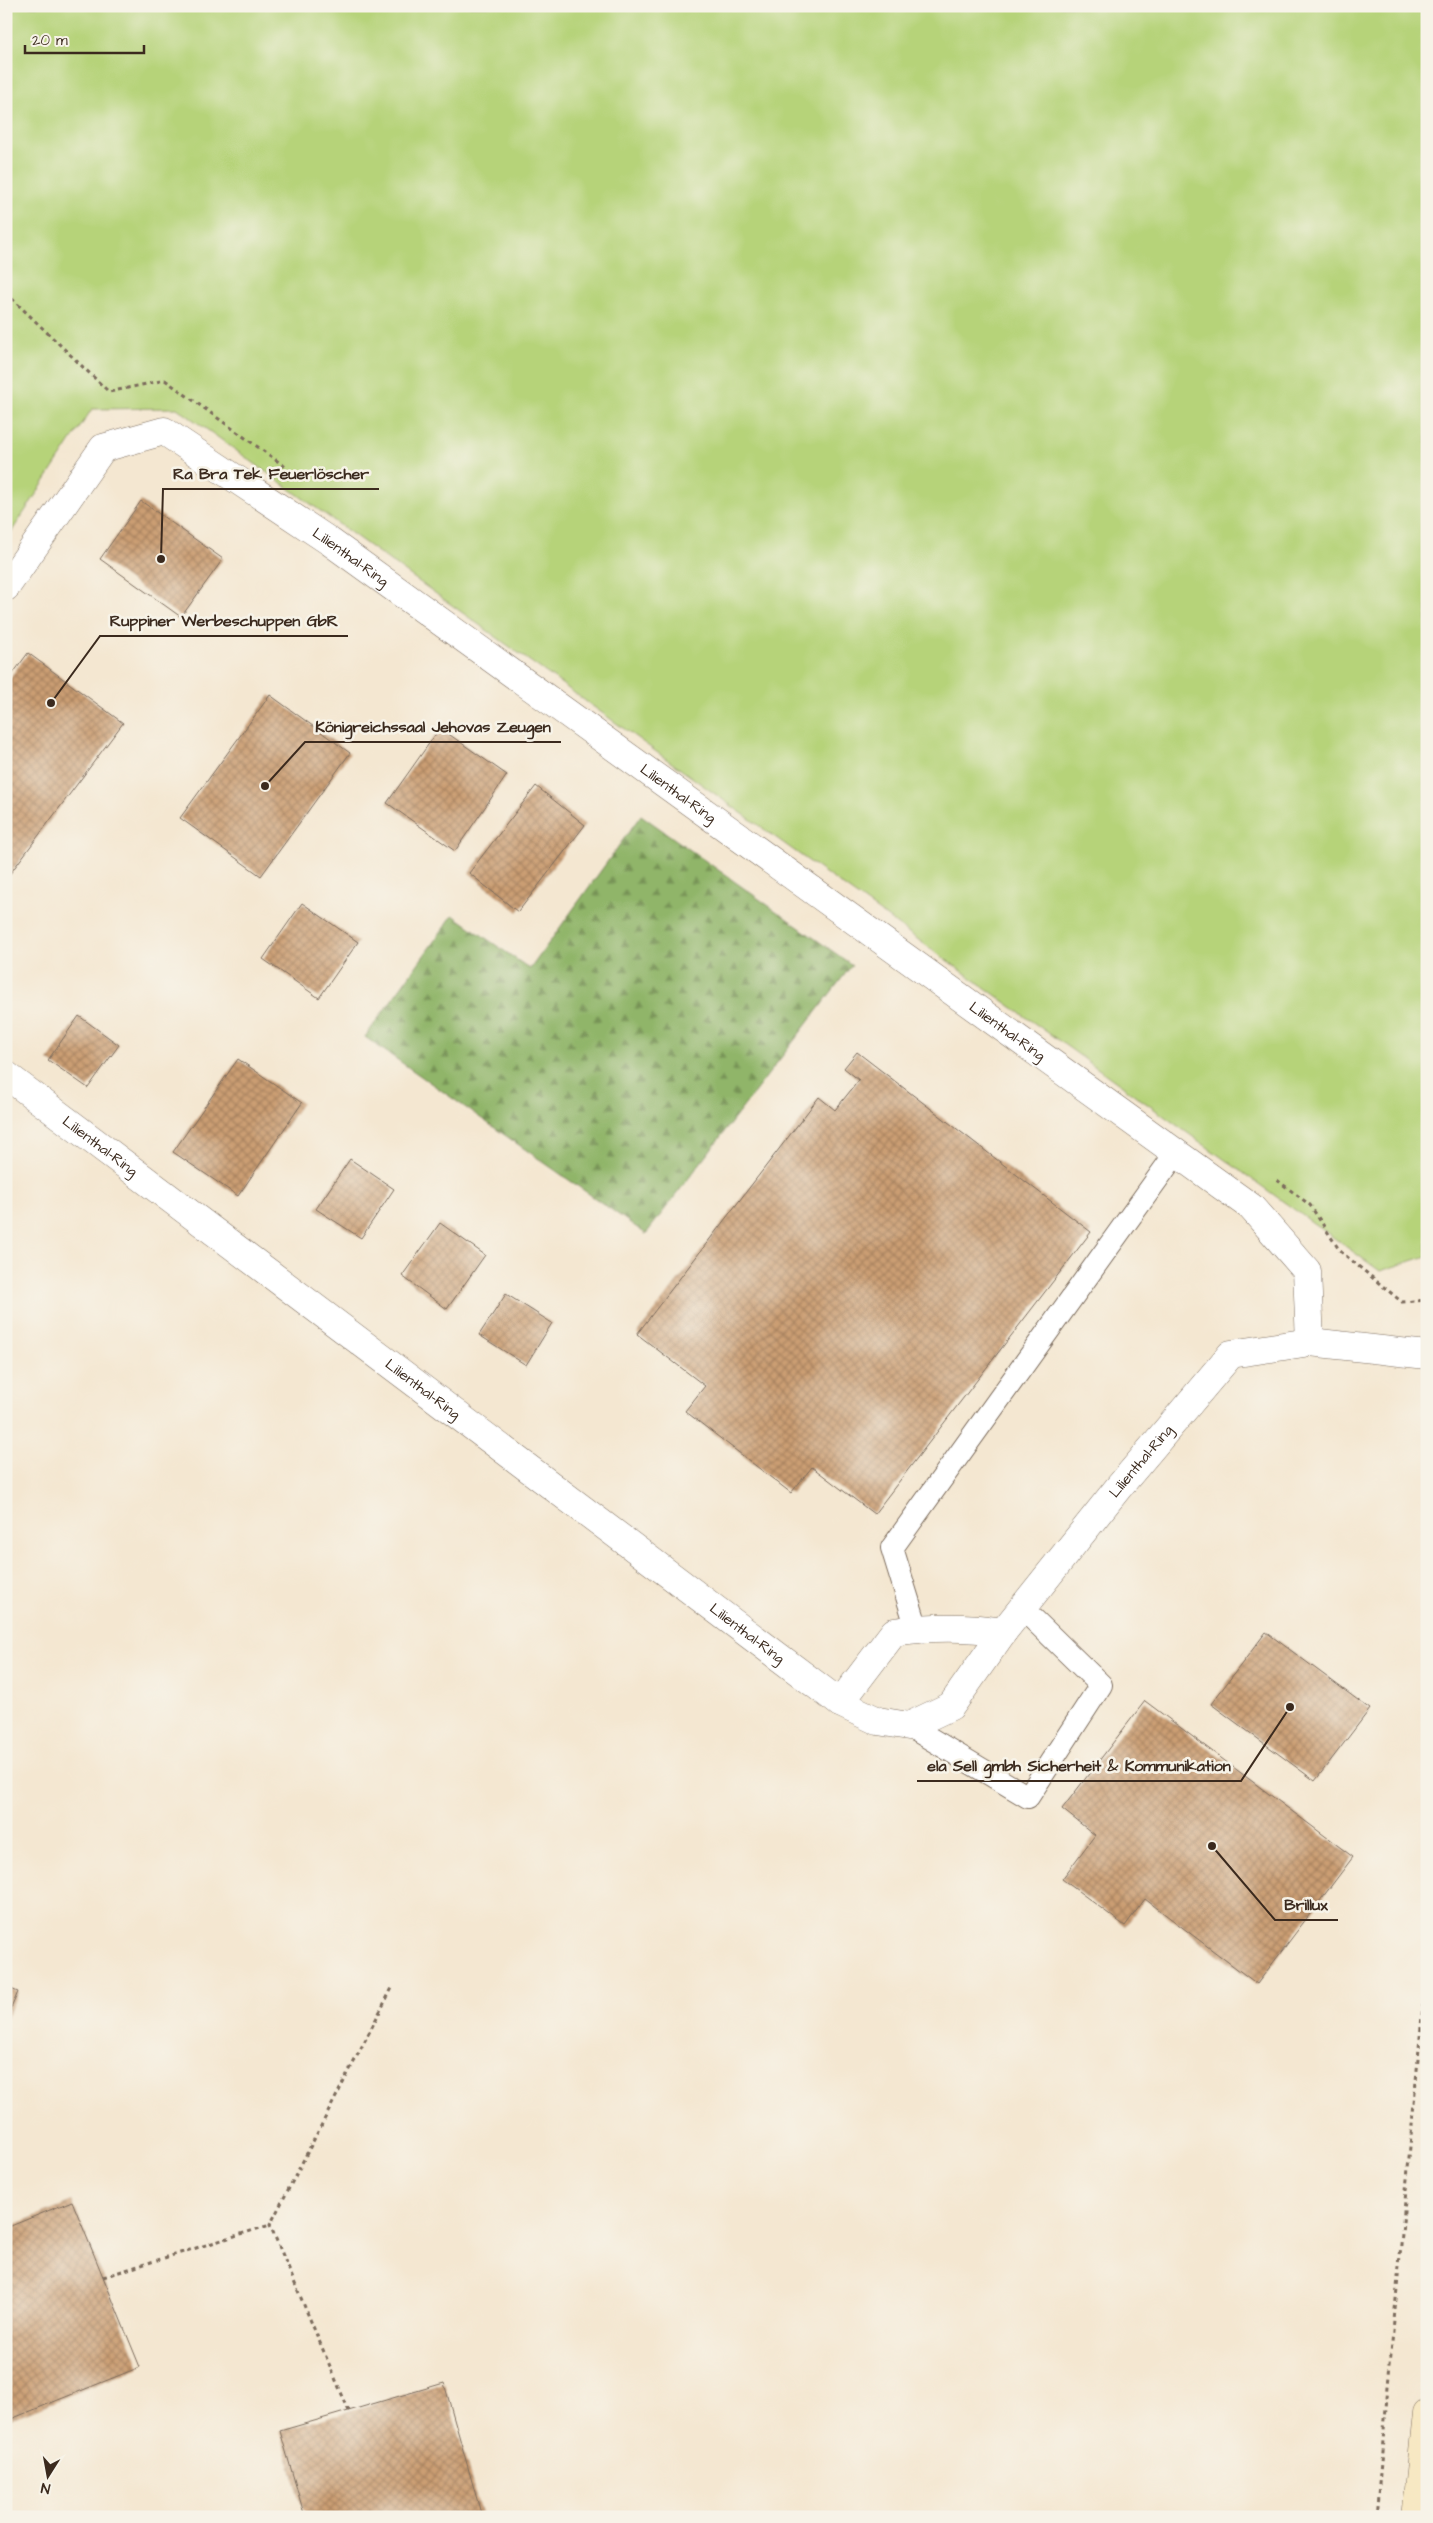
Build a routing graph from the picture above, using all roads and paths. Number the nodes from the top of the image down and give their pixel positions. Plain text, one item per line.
1 (6, 586) edge
2 (6, 1075) edge
3 (1176, 1153) junction
4 (1310, 1342) junction
5 (1427, 1355) edge
6 (1022, 1608) junction
7 (917, 1629) junction
8 (1003, 1632) junction
9 (840, 1703) junction
10 (909, 1726) junction
11 (1427, 1961) edge
12 (392, 1988) dead end
13 (270, 2225) junction
14 (103, 2277) dead end
15 (349, 2411) dead end
16 (1427, 2414) edge
17 (1376, 2517) edge
18 (1416, 2517) edge

1 - 3 street, Lilienthal-Ring
2 - 9 street, Lilienthal-Ring
3 - 4 street, Lilienthal-Ring
3 - 7 lane
4 - 5 street, Lilienthal-Ring
4 - 6 street, Lilienthal-Ring
6 - 8 street, Lilienthal-Ring
6 - 10 lane
7 - 8 street
7 - 9 street
8 - 10 street, Lilienthal-Ring
9 - 10 street, Lilienthal-Ring
11 - 17 path
12 - 13 path
13 - 14 path
13 - 15 path
16 - 18 main road

